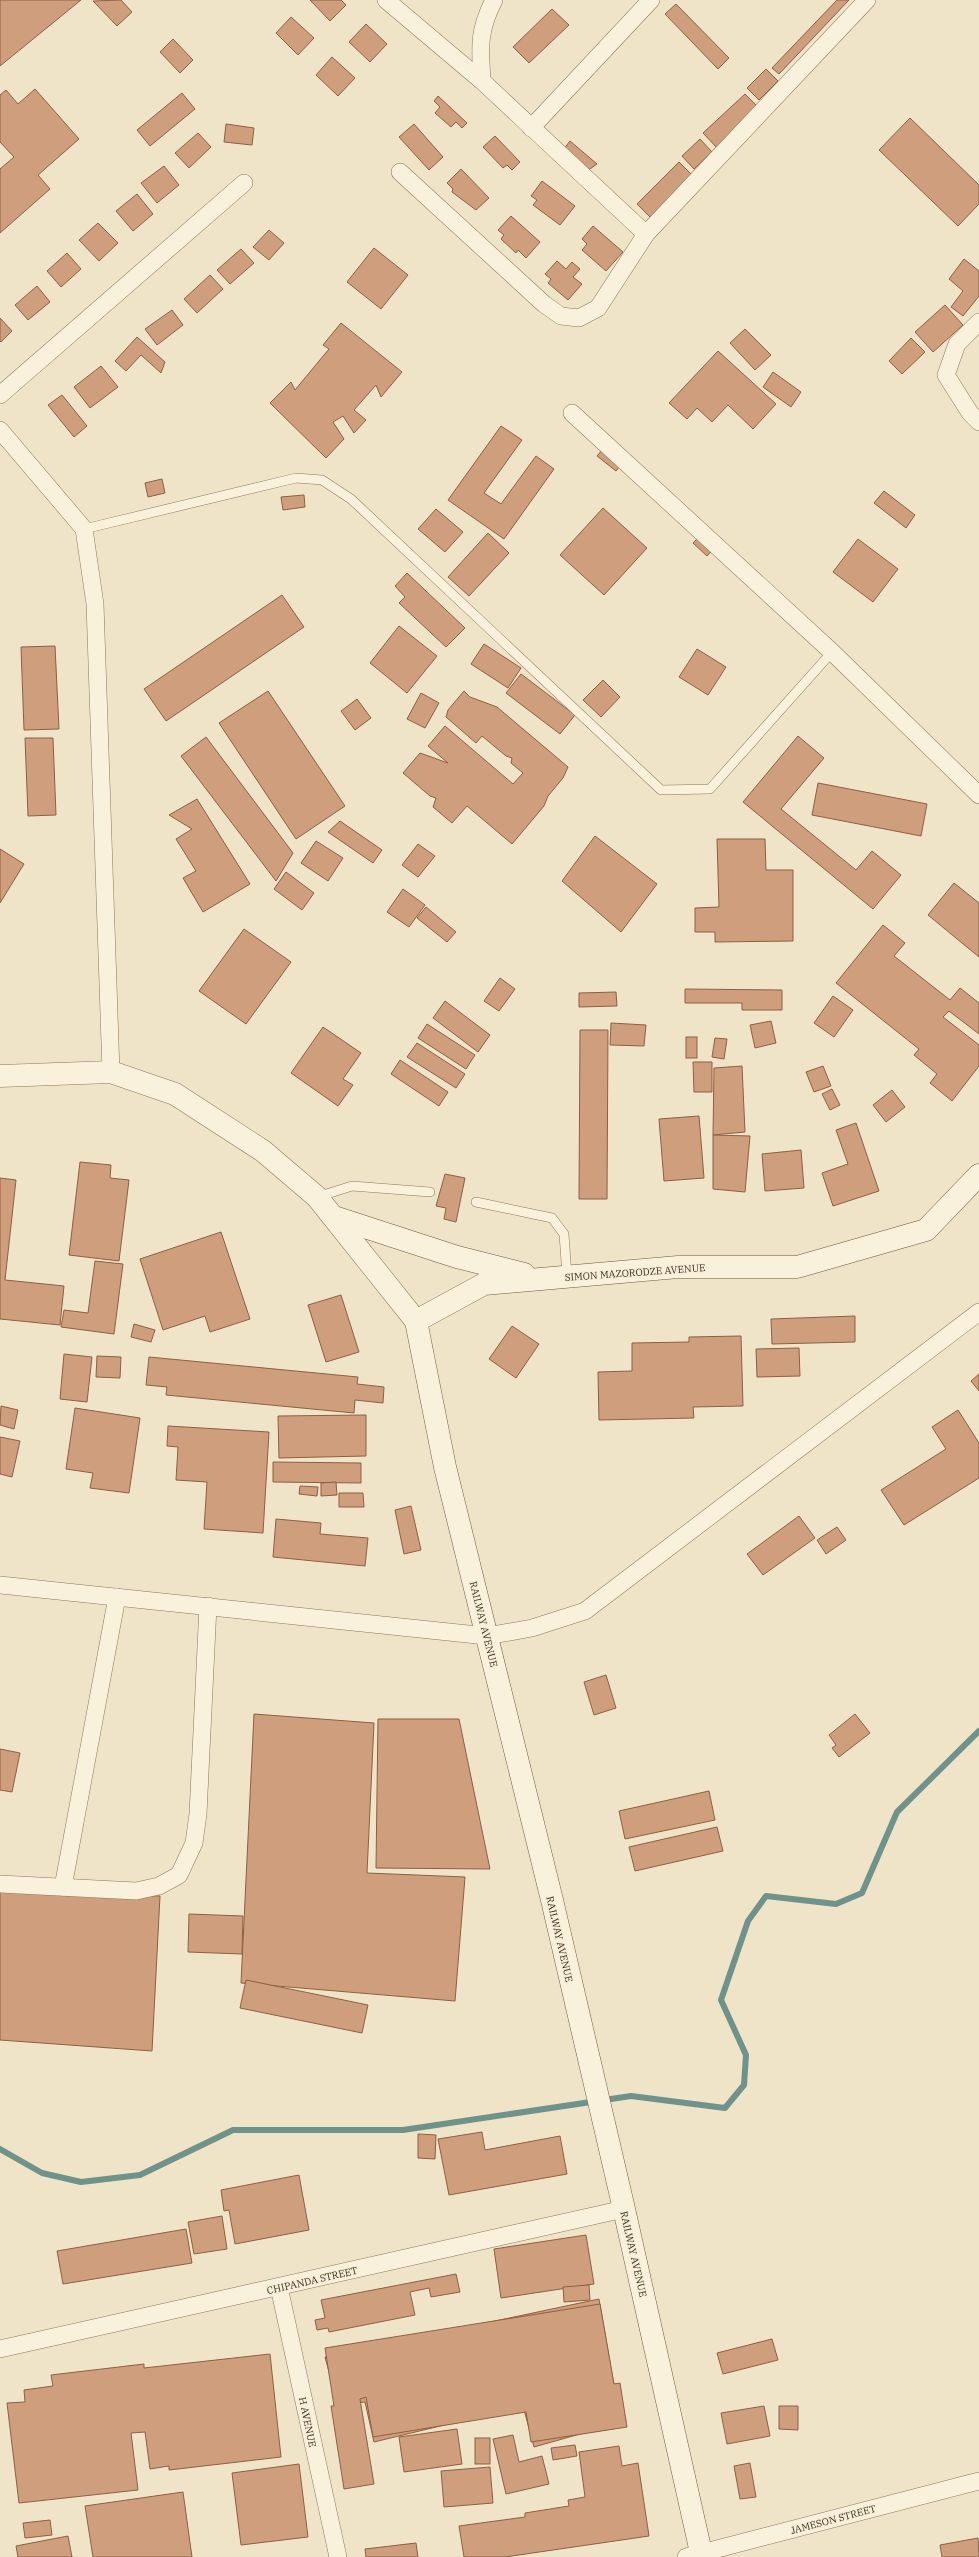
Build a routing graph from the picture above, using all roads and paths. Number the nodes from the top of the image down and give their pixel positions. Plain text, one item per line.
1 (386, 0) edge
2 (494, 0) edge
3 (651, 0) edge
4 (867, 0) edge
5 (482, 81) junction
6 (531, 128) junction
7 (400, 172) dead end
8 (244, 183) dead end
9 (646, 234) junction
10 (979, 322) edge
11 (0, 395) edge
12 (572, 413) dead end
13 (979, 422) edge
14 (0, 430) edge
15 (84, 530) junction
16 (832, 652) junction
17 (979, 795) edge
18 (111, 1072) junction
19 (0, 1076) edge
20 (979, 1175) edge
21 (430, 1192) dead end
22 (318, 1197) junction
23 (476, 1202) dead end
24 (334, 1217) junction
25 (567, 1276) junction
26 (539, 1278) junction
27 (979, 1312) edge
28 (416, 1321) junction
29 (0, 1586) edge
30 (117, 1597) junction
31 (208, 1606) junction
32 (487, 1636) junction
33 (0, 1884) edge
34 (63, 1887) junction
35 (624, 2209) junction
36 (279, 2287) junction
37 (0, 2349) edge
38 (979, 2481) edge
39 (697, 2556) edge
40 (338, 2557) edge

1 - 5 street
2 - 5 street
3 - 6 street
4 - 9 street
5 - 6 street
6 - 9 street
7 - 9 street
8 - 11 street
10 - 13 street
12 - 16 street
14 - 15 street
15 - 16 lane
15 - 18 street
16 - 17 street
18 - 19 main road
18 - 22 main road
20 - 25 main road, SIMON MAZORODZE AVENUE
21 - 22 lane
22 - 24 main road
23 - 25 lane
24 - 26 main road
24 - 28 main road
25 - 26 main road, SIMON MAZORODZE AVENUE
26 - 28 main road, SIMON MAZORODZE AVENUE
27 - 32 street
28 - 32 main road, RAILWAY AVENUE
29 - 30 street
30 - 31 street
30 - 34 street
31 - 32 street
31 - 34 street
32 - 35 main road, RAILWAY AVENUE
33 - 34 street
35 - 36 street, CHIPANDA STREET
35 - 39 main road, RAILWAY AVENUE
36 - 37 street, CHIPANDA STREET
36 - 40 street, H AVENUE
38 - 39 street, JAMESON STREET

